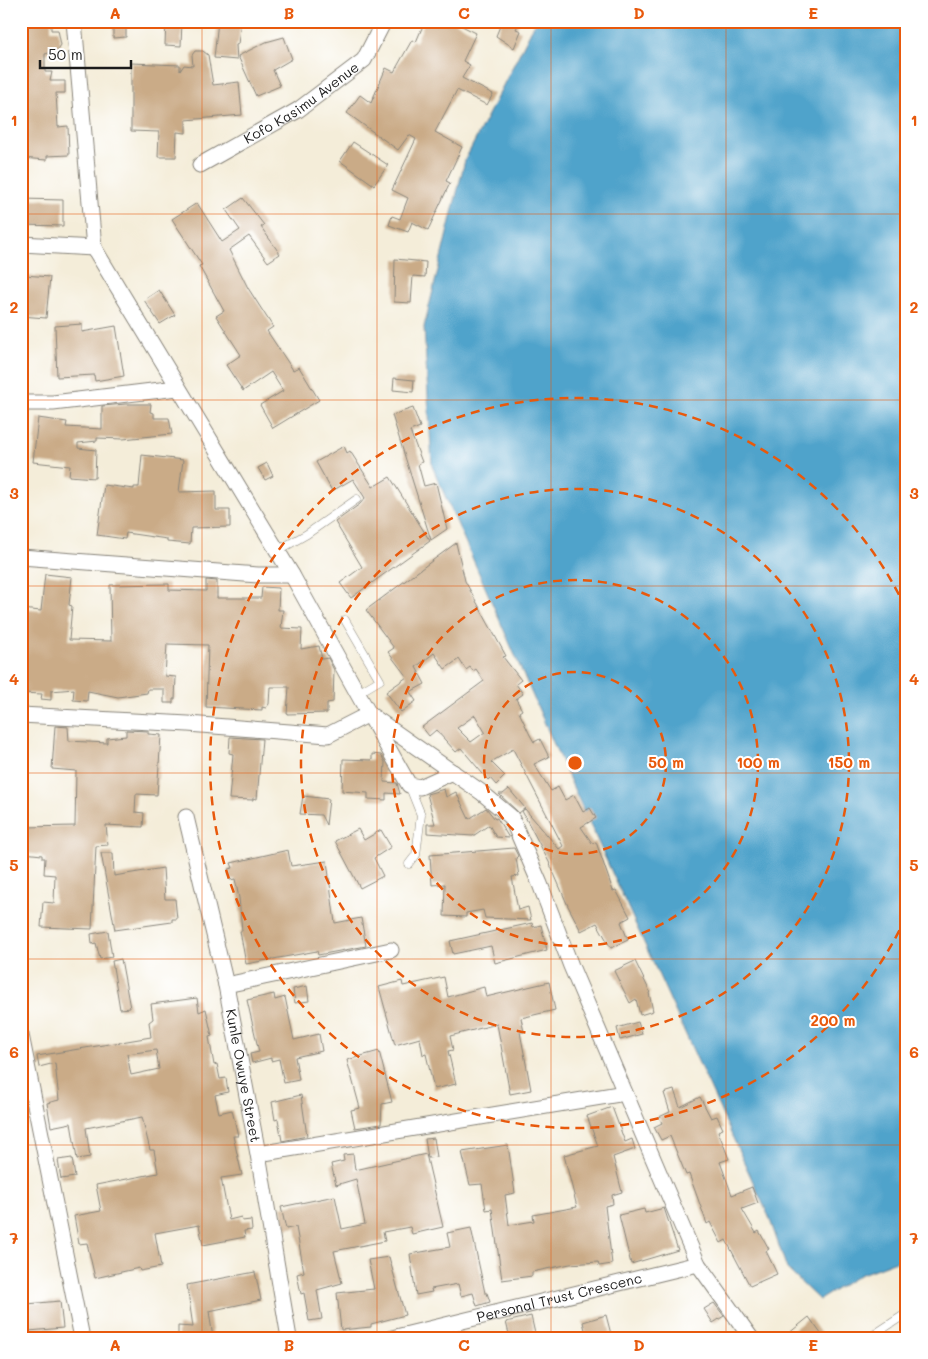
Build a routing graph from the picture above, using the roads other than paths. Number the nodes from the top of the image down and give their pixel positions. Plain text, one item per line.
1 (74, 21) edge
2 (384, 21) edge
3 (200, 165) dead end
4 (21, 244) edge
5 (94, 248) junction
6 (177, 388) junction
7 (21, 403) edge
8 (357, 499) dead end
9 (278, 551) junction
10 (21, 557) edge
11 (292, 575) junction
12 (345, 620) dead end
13 (358, 692) junction
14 (369, 714) junction
15 (21, 715) edge
16 (453, 772) junction
17 (409, 785) junction
18 (186, 817) dead end
19 (409, 864) dead end
20 (392, 950) dead end
21 (226, 986) junction
22 (21, 1035) edge
23 (625, 1093) junction
24 (258, 1154) junction
25 (698, 1264) junction
26 (907, 1312) edge
27 (82, 1338) edge
28 (289, 1338) edge
29 (392, 1338) edge
30 (751, 1338) edge
31 (870, 1338) edge

1 - 5 street
2 - 3 street, Kofo Kasimu Avenue
4 - 5 street
5 - 6 street
6 - 7 street
6 - 9 street
8 - 9 lane
9 - 11 street
10 - 11 street
11 - 13 street
12 - 13 lane
13 - 14 street
14 - 15 street
14 - 16 street
14 - 17 street
16 - 17 street
16 - 23 street
17 - 19 lane
18 - 21 street, Kunle Owuye Street
20 - 21 street
21 - 24 street, Kunle Owuye Street
22 - 27 street
23 - 24 street
23 - 25 street
24 - 28 street, Kunle Owuye Street
25 - 29 street, Personal Trust Crescenc
25 - 30 street
26 - 31 lane

